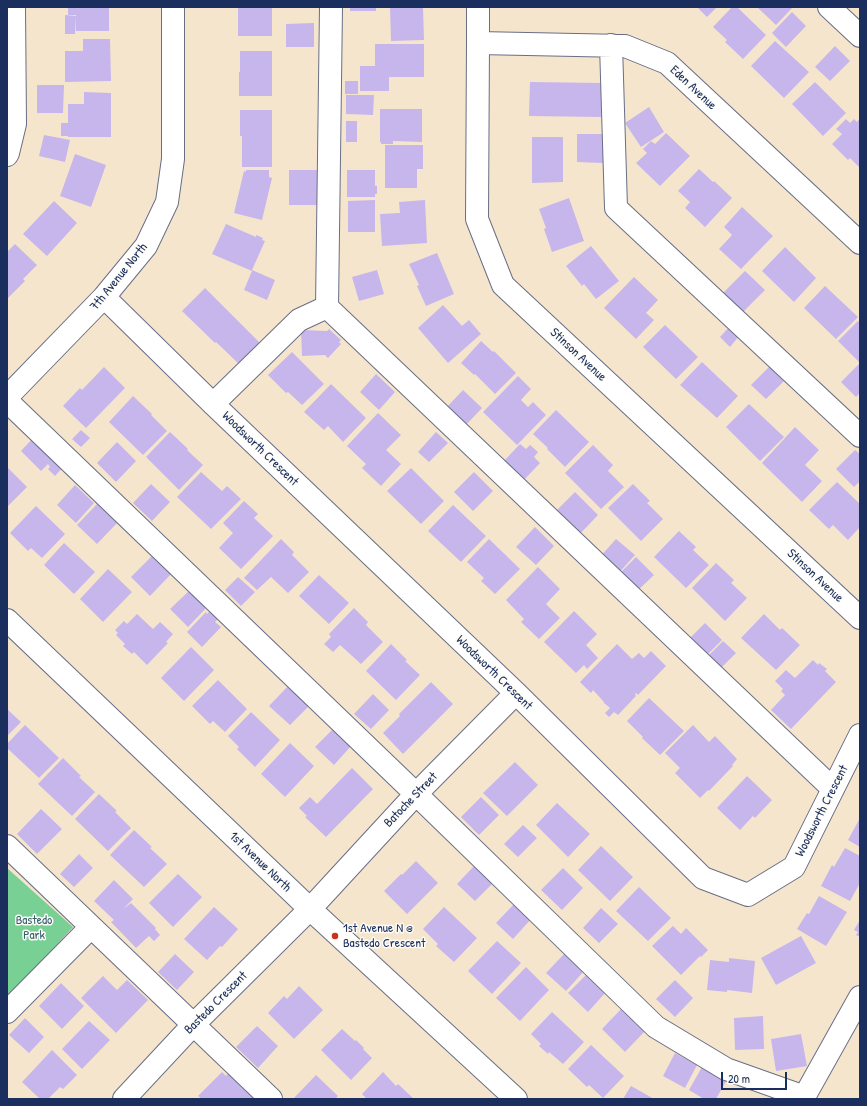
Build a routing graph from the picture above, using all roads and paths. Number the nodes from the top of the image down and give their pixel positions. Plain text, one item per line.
1 (14, 7) edge
2 (173, 7) edge
3 (331, 7) edge
4 (478, 7) edge
5 (829, 7) edge
6 (860, 36) edge
7 (478, 43) junction
8 (611, 45) junction
9 (7, 155) edge
10 (860, 243) edge
11 (104, 297) junction
12 (327, 307) junction
13 (7, 397) edge
14 (7, 401) edge
15 (213, 404) junction
16 (860, 436) edge
17 (860, 618) edge
18 (7, 620) edge
19 (516, 693) junction
20 (860, 735) edge
21 (833, 789) junction
22 (416, 794) junction
23 (7, 846) edge
24 (310, 909) junction
25 (91, 927) junction
26 (860, 997) edge
27 (7, 1012) edge
28 (193, 1025) junction
29 (804, 1098) edge
30 (124, 1099) edge
31 (271, 1099) edge
32 (516, 1099) edge

1 - 9 street
2 - 11 street, 7th Avenue North
3 - 12 street
4 - 7 street, Stinson Avenue
5 - 6 street
7 - 8 street, Eden Avenue
7 - 17 street, Stinson Avenue
8 - 10 street, Eden Avenue
8 - 16 street
11 - 13 street, 7th Avenue North
11 - 15 street, Woodsworth Crescent
12 - 15 street
12 - 21 street
14 - 22 street
15 - 19 street, Woodsworth Crescent
18 - 24 street, 1st Avenue North
19 - 21 street, Woodsworth Crescent
19 - 22 street, Batoche Street
20 - 21 street, Woodsworth Crescent
22 - 24 street, Batoche Street
22 - 29 street
23 - 25 street
24 - 28 street, Bastedo Crescent
24 - 32 street, 1st Avenue North
25 - 27 street
25 - 28 street
26 - 29 street
28 - 30 street, Bastedo Crescent
28 - 31 street

